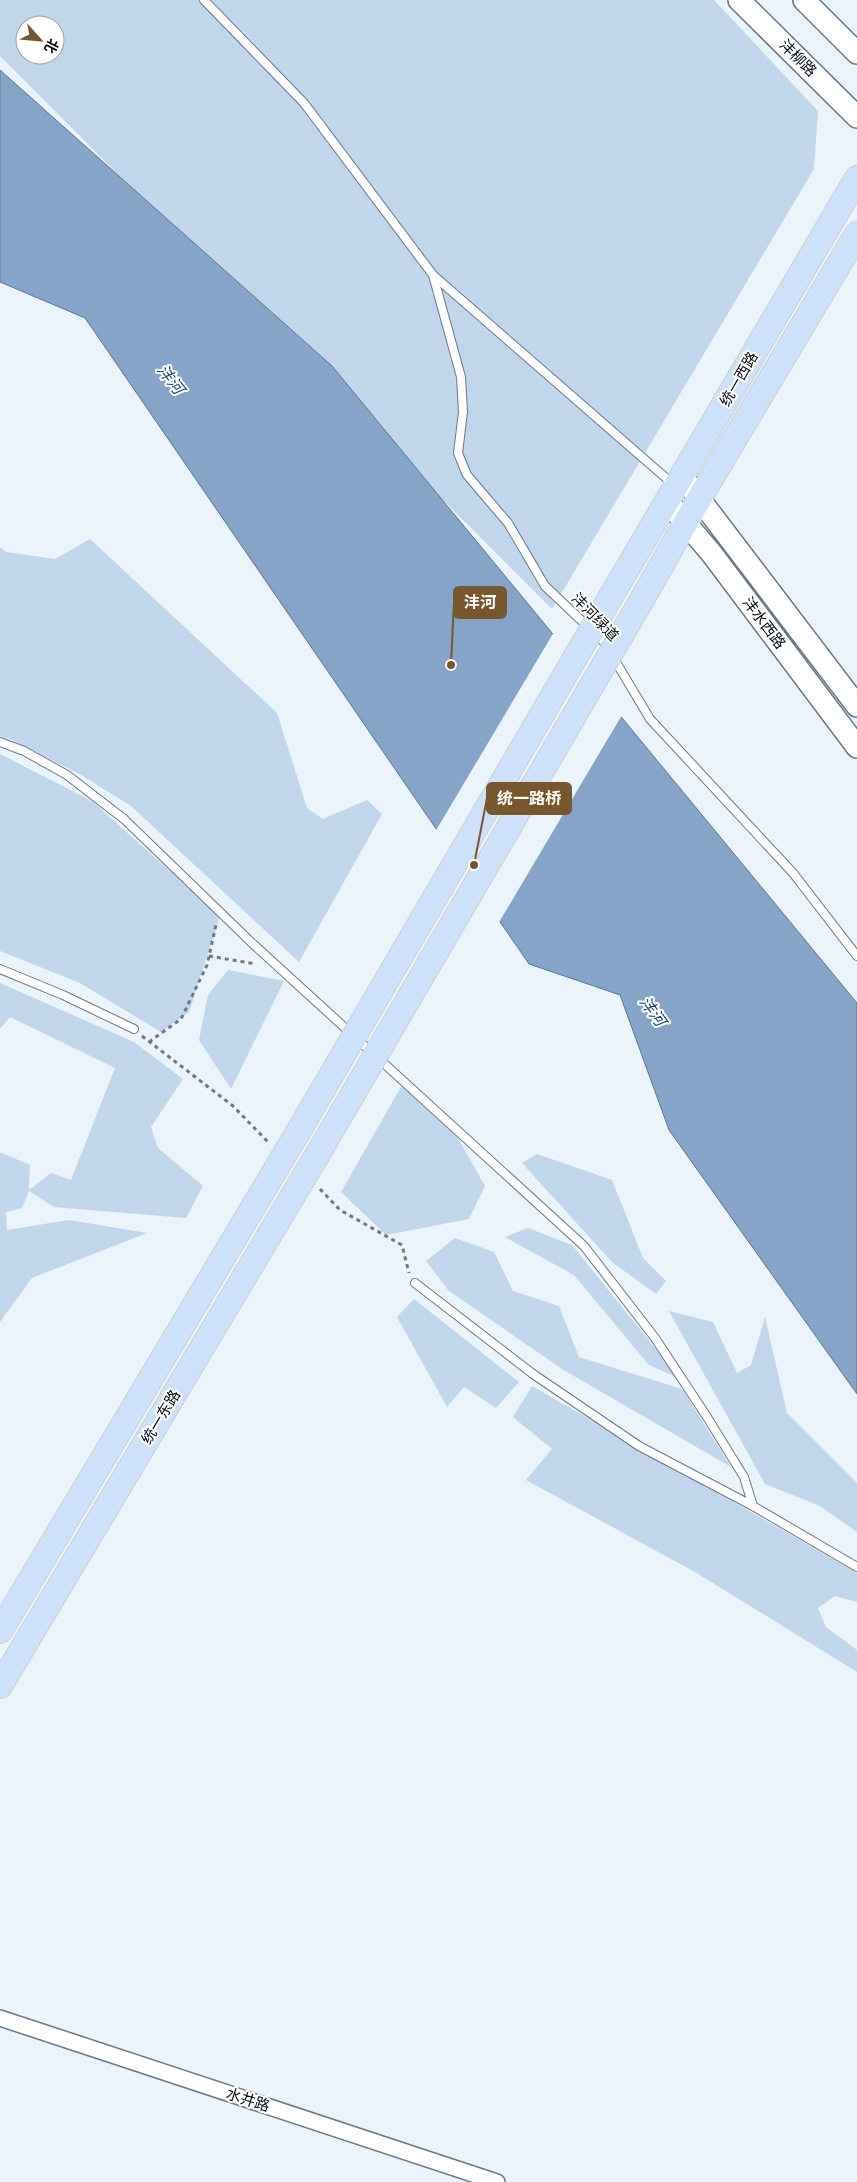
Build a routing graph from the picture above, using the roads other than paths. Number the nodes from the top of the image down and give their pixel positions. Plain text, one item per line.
1 (204, 0) edge
2 (739, 0) edge
3 (804, 0) edge
4 (857, 53) edge
5 (857, 117) edge
6 (857, 178) edge
7 (857, 234) edge
8 (433, 275) junction
9 (675, 488) junction
10 (699, 499) junction
11 (685, 522) junction
12 (857, 706) edge
13 (0, 742) edge
14 (857, 747) edge
15 (857, 956) edge
16 (0, 968) edge
17 (134, 1029) road end
18 (301, 1127) joint
19 (322, 1147) joint
20 (415, 1283) road end
21 (753, 1506) junction
22 (857, 1567) edge
23 (0, 1631) edge
24 (0, 1686) edge
25 (0, 2018) edge
26 (497, 2182) edge

1 - 8 lane
2 - 5 street, 沣柳路
3 - 4 street
6 - 9 main road, 统一西路
7 - 10 main road, 统一西路
8 - 9 lane
8 - 15 lane, 沣河绿道
9 - 10 street, 沣水西路
9 - 11 street, 沣水西路
9 - 18 main road, 统一西路, bridge
10 - 11 main road, 统一西路
10 - 12 street, 沣水西路
11 - 14 street, 沣水西路
11 - 19 main road, 统一西路, bridge
13 - 21 lane
16 - 17 lane
18 - 23 main road, 统一东路
19 - 24 main road, 统一东路
20 - 21 lane
21 - 22 lane
25 - 26 street, 水井路

